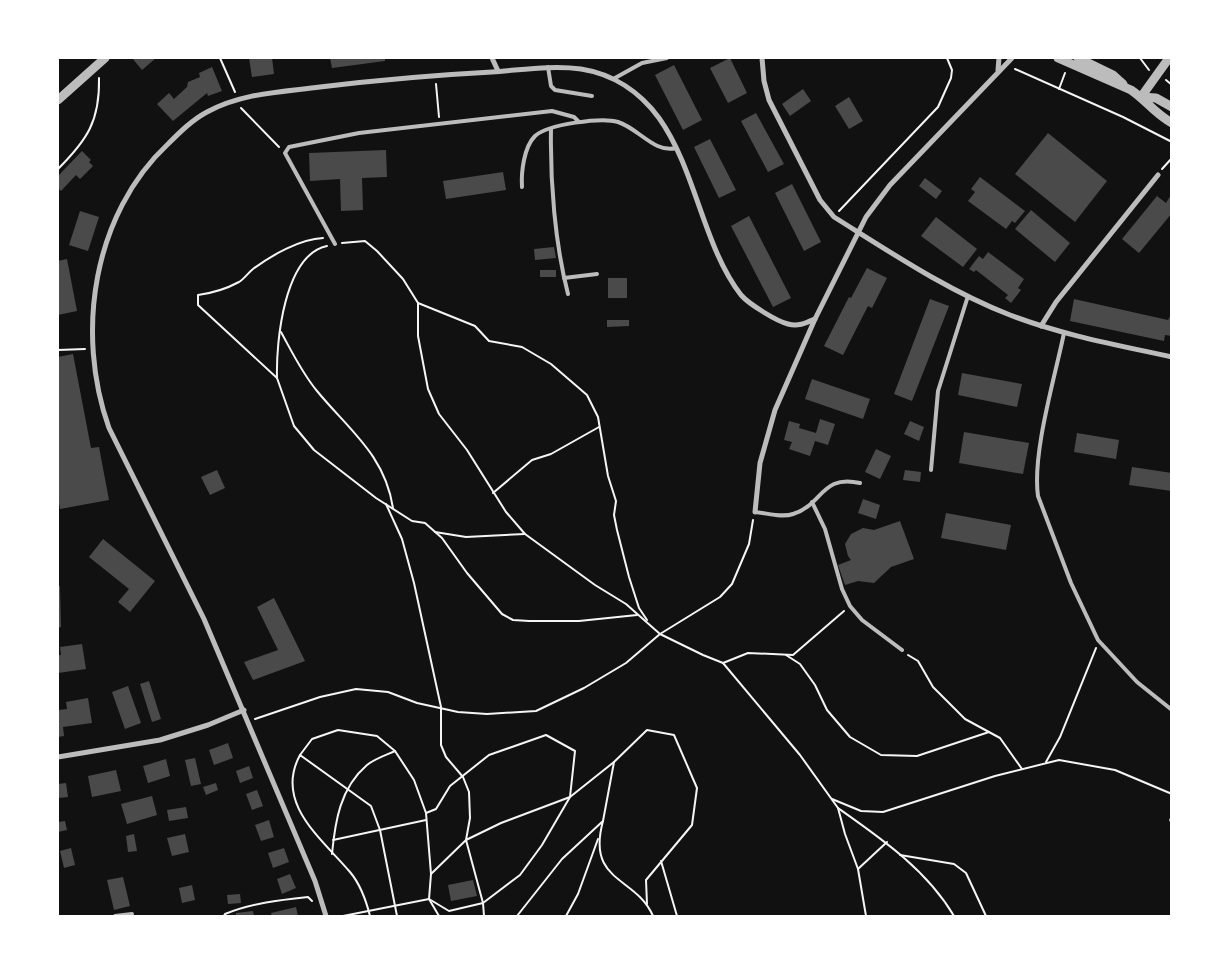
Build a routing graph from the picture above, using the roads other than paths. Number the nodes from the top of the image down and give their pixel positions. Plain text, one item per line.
1 (492, 58) edge
2 (667, 58) edge
3 (762, 58) edge
4 (998, 58) edge
5 (1012, 58) edge
6 (1058, 58) edge
7 (1078, 58) edge
8 (1169, 58) edge
9 (102, 60) edge
10 (548, 68) junction
11 (998, 70) junction
12 (498, 71) junction
13 (615, 78) junction
14 (1131, 90) junction
15 (592, 96) dead end
16 (1141, 96) junction
17 (58, 100) edge
18 (1172, 107) edge
19 (579, 122) junction
20 (1172, 122) edge
21 (551, 129) junction
22 (676, 148) junction
23 (1158, 175) road end
24 (522, 187) dead end
25 (858, 231) junction
26 (335, 244) road end
27 (597, 274) dead end
28 (564, 278) junction
29 (568, 294) dead end
30 (968, 296) junction
31 (815, 318) junction
32 (1042, 326) junction
33 (1064, 333) junction
34 (1172, 357) edge
35 (932, 470) dead end
36 (860, 483) dead end
37 (812, 502) junction
38 (755, 512) joint
39 (902, 650) road end
40 (244, 710) junction
41 (1172, 710) edge
42 (58, 757) edge
43 (132, 914) dead end
44 (115, 916) edge
45 (326, 916) edge

1 - 12 street
2 - 13 lane
3 - 25 street
4 - 11 street
5 - 11 street
6 - 14 street
7 - 14 street
8 - 16 street
9 - 17 street
10 - 12 street
10 - 13 street
10 - 15 lane
11 - 25 street
12 - 40 street
13 - 22 street
14 - 16 street
16 - 18 street
16 - 20 street
19 - 21 lane
19 - 22 lane
19 - 26 lane
21 - 24 lane
21 - 28 lane
22 - 31 street
23 - 32 street
25 - 30 street
25 - 31 street
27 - 28 lane
28 - 29 lane
30 - 32 street
30 - 35 lane
31 - 38 street
32 - 33 street
33 - 34 street
33 - 41 lane
36 - 37 lane
37 - 38 lane
37 - 39 lane
40 - 42 street
40 - 45 street
43 - 44 lane

